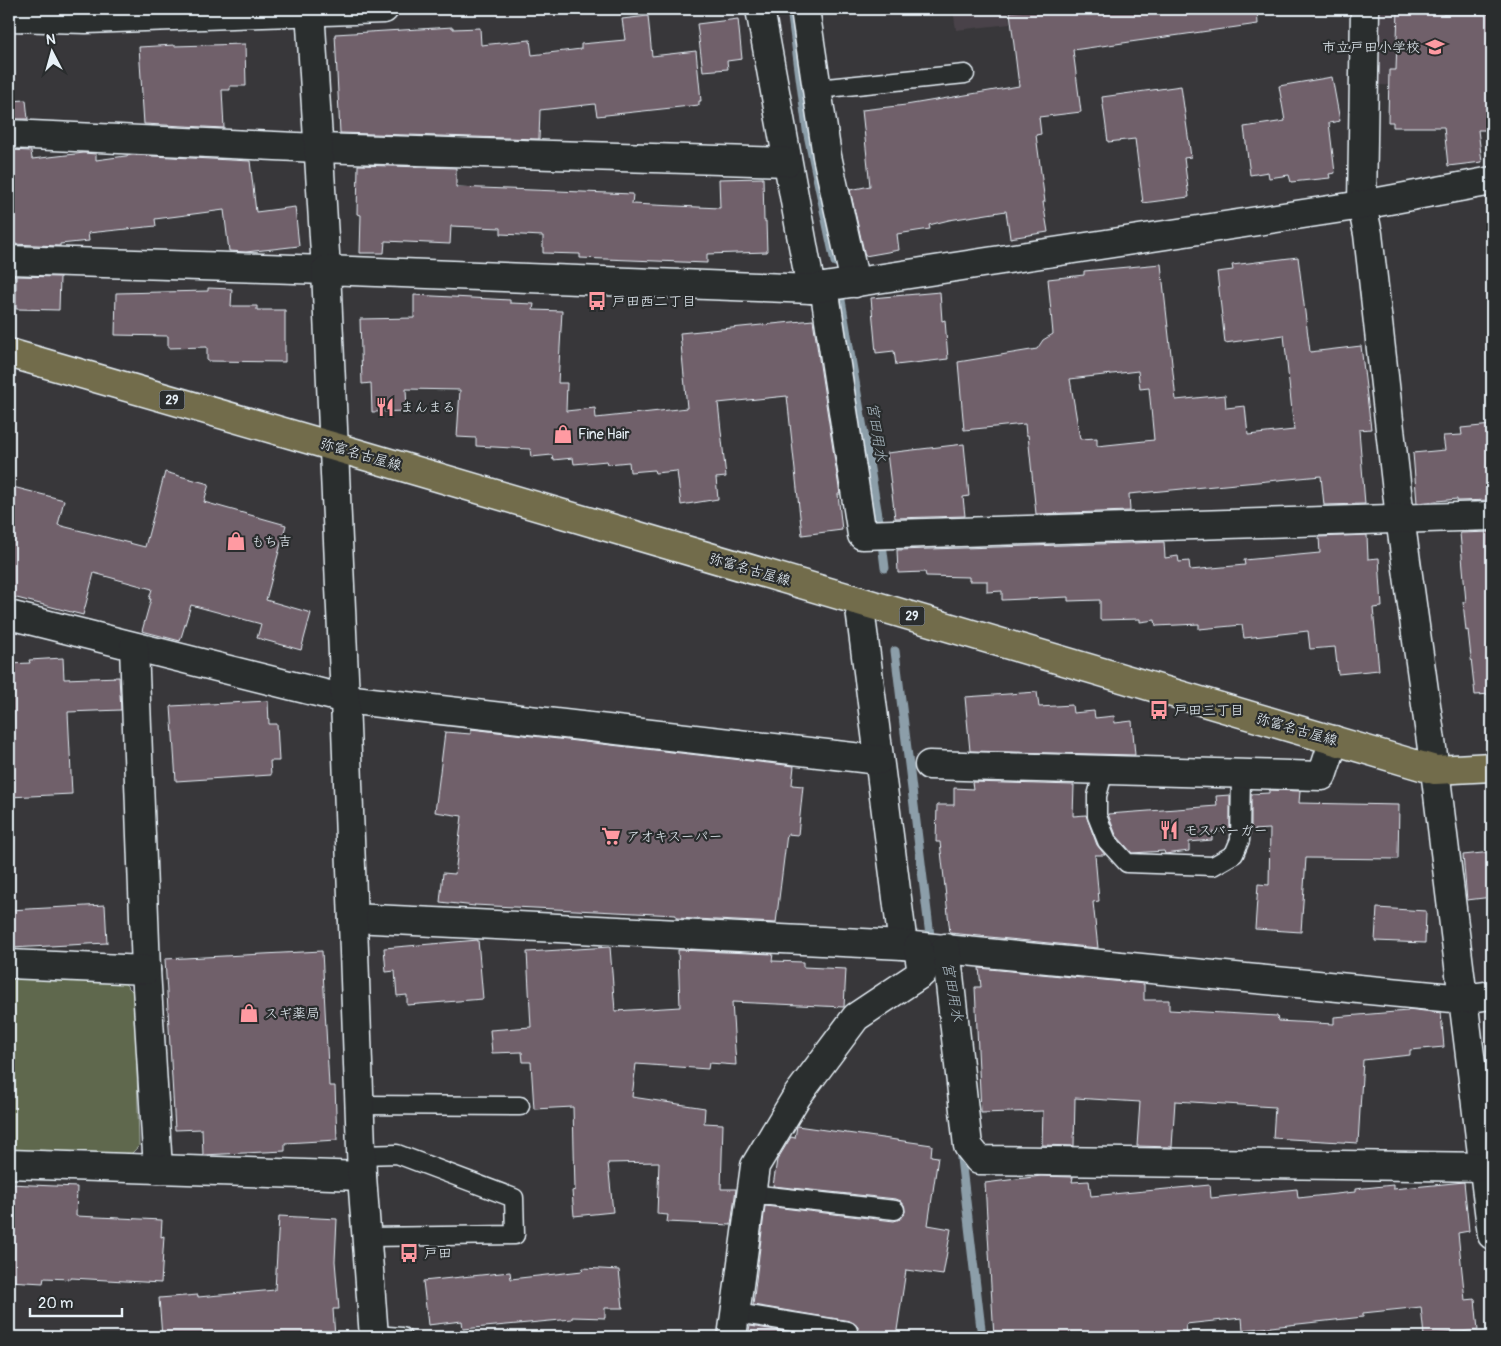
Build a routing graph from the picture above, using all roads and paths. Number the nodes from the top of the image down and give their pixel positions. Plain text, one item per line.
1 (384, 9) edge
2 (760, 9) edge
3 (805, 9) edge
4 (1365, 9) edge
5 (310, 10) edge
6 (86, 14) edge
7 (9, 17) edge
8 (964, 74) dead end
9 (817, 89) junction
10 (9, 134) edge
11 (318, 148) junction
12 (787, 162) junction
13 (1492, 181) edge
14 (1362, 206) junction
15 (9, 260) edge
16 (326, 270) junction
17 (855, 283) junction
18 (817, 288) junction
19 (9, 353) edge
20 (335, 446) junction
21 (1492, 516) edge
22 (1400, 518) junction
23 (860, 600) junction
24 (9, 615) edge
25 (134, 647) junction
26 (345, 699) junction
27 (1334, 740) junction
28 (879, 760) junction
29 (929, 765) dead end
30 (1492, 767) edge
31 (1104, 770) junction
32 (1435, 770) junction
33 (1240, 774) junction
34 (353, 918) junction
35 (926, 947) junction
36 (9, 964) edge
37 (146, 970) junction
38 (1492, 995) edge
39 (1463, 998) junction
40 (360, 1105) junction
41 (520, 1106) dead end
42 (9, 1164) edge
43 (362, 1166) junction
44 (1488, 1167) edge
45 (158, 1169) junction
46 (752, 1194) junction
47 (896, 1210) dead end
48 (1492, 1235) edge
49 (367, 1237) junction
50 (734, 1325) edge
51 (848, 1331) dead end
52 (374, 1336) edge
53 (402, 1337) edge

1 - 5 street
2 - 12 street
3 - 9 street
4 - 14 street
5 - 6 street
5 - 11 street
6 - 7 street
8 - 9 lane
9 - 17 street
10 - 11 street
11 - 12 street
11 - 16 street
12 - 18 street
13 - 14 street
14 - 17 street
14 - 22 street
15 - 16 street
16 - 18 street
16 - 20 street
17 - 18 street
18 - 22 street
19 - 20 main road, 弥富名古屋線 / 29
20 - 23 main road, 弥富名古屋線 / 29
20 - 26 street
21 - 22 street
22 - 32 street
23 - 27 main road, 弥富名古屋線 / 29
23 - 28 street
24 - 25 street
25 - 26 street
25 - 37 street
26 - 28 street
26 - 34 street
27 - 32 main road, 弥富名古屋線 / 29
27 - 33 street
28 - 35 street
29 - 31 street
30 - 32 main road, 弥富名古屋線 / 29
31 - 33 street
31 - 33 lane
32 - 39 street
34 - 35 street
34 - 40 street
35 - 39 street
35 - 44 street
35 - 46 street
36 - 37 street
37 - 45 street
38 - 39 street
39 - 44 street
40 - 41 lane
40 - 43 street
42 - 45 street
43 - 45 street
43 - 49 street
43 - 49 lane
44 - 48 street
46 - 47 lane
46 - 50 street
49 - 52 street
50 - 51 lane
52 - 53 lane

